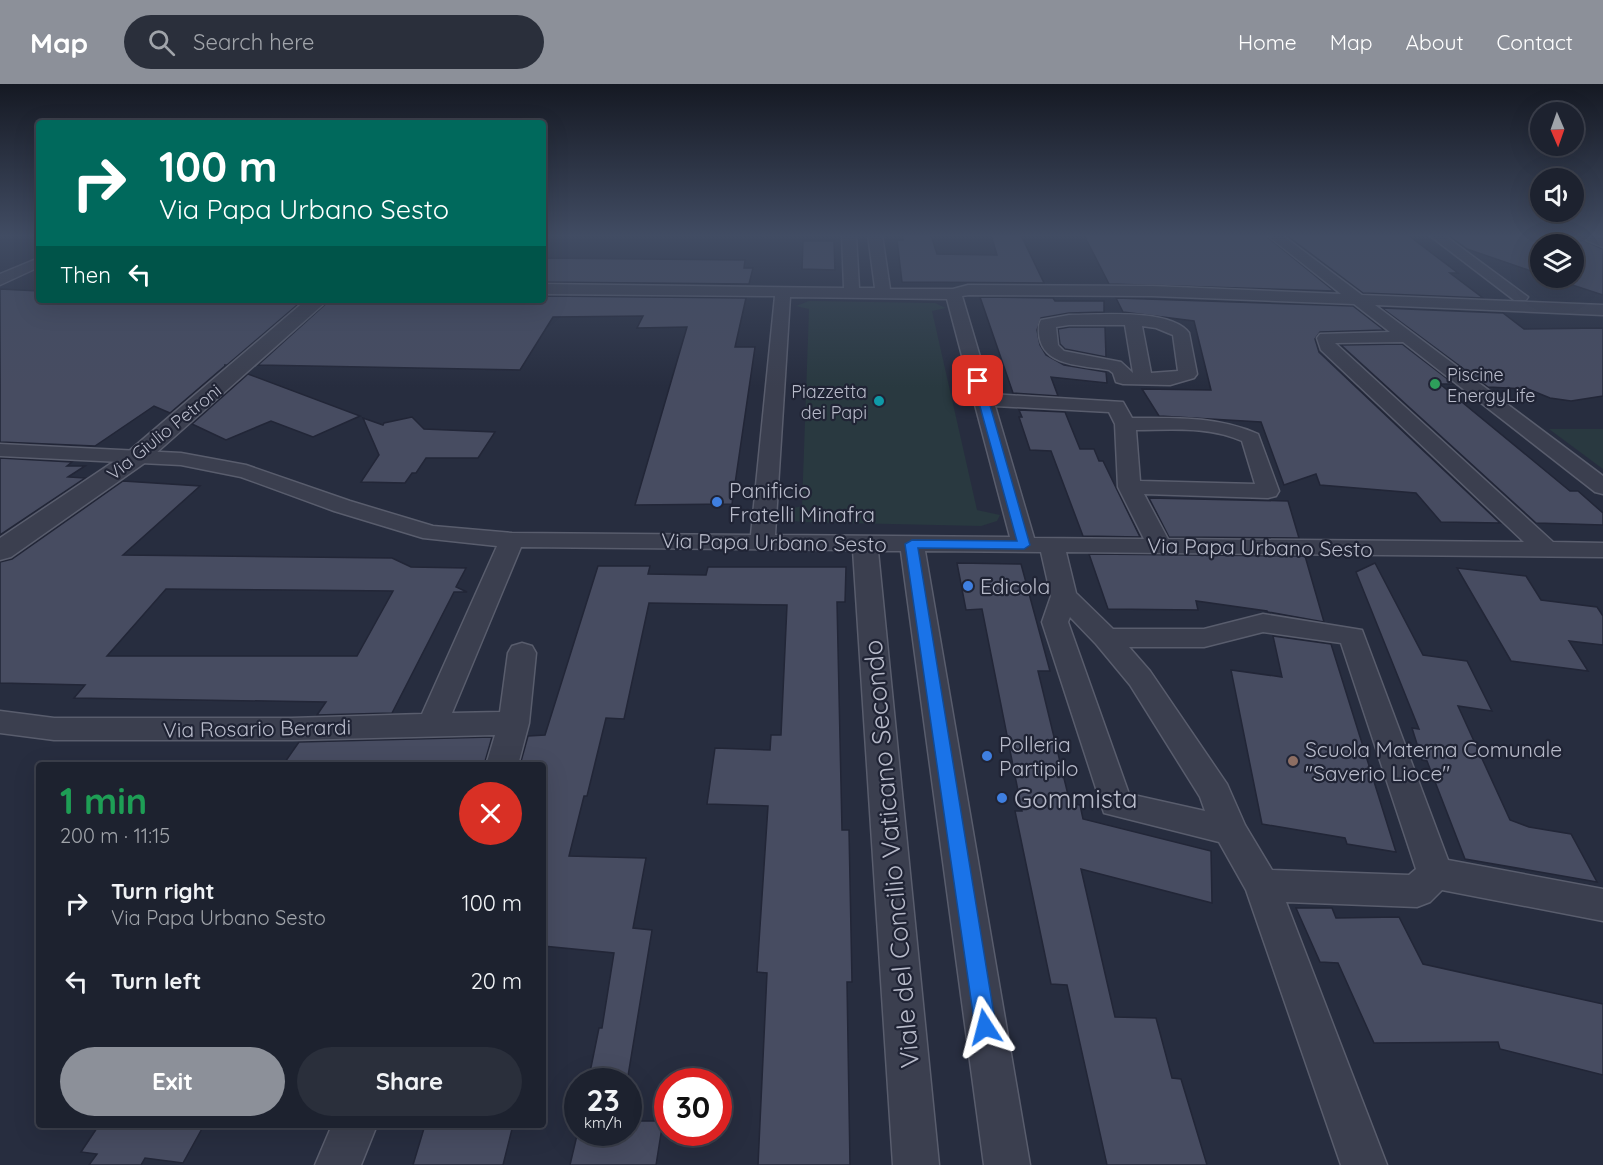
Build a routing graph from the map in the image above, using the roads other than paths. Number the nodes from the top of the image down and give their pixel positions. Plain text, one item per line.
1 (852, 285) edge
2 (881, 285) edge
3 (1305, 285) edge
4 (1339, 285) edge
5 (1504, 285) edge
6 (546, 289) edge
7 (783, 292) junction
8 (852, 293) junction
9 (882, 293) junction
10 (954, 294) junction
11 (1304, 297) junction
12 (1520, 297) dead end
13 (1358, 300) junction
14 (315, 303) edge
15 (1603, 310) edge
16 (1133, 322) junction
17 (1407, 338) junction
18 (1123, 378) junction
19 (1143, 378) junction
20 (983, 399) junction
21 (1120, 415) junction
22 (0, 450) edge
23 (137, 457) junction
24 (1603, 487) edge
25 (1129, 488) junction
26 (512, 540) junction
27 (762, 542) junction
28 (866, 543) junction
29 (912, 544) junction
30 (1038, 545) junction
31 (1160, 546) junction
32 (1547, 550) junction
33 (1603, 550) edge
34 (0, 551) edge
35 (1064, 596) junction
36 (1106, 638) junction
37 (522, 653) dead end
38 (0, 722) edge
39 (514, 723) junction
40 (432, 725) junction
41 (503, 762) edge
42 (1230, 831) junction
43 (1435, 873) junction
44 (1262, 885) junction
45 (1603, 905) edge
46 (354, 1128) edge
47 (338, 1165) edge
48 (916, 1165) edge
49 (1006, 1165) edge
50 (1364, 1165) edge

1 - 8 street
2 - 9 street
3 - 11 street
4 - 13 street
5 - 12 street
6 - 7 street
7 - 8 street
7 - 27 street
8 - 9 street
9 - 10 street
10 - 11 street
10 - 20 street
11 - 13 street
13 - 15 street
13 - 17 street
14 - 23 street, Via Giulio Petroni
16 - 18 street
16 - 19 street
16 - 19 street
17 - 24 street
17 - 32 street
18 - 19 street
18 - 21 street
20 - 21 street
20 - 30 street
21 - 25 street
21 - 25 street
22 - 23 street, Via Papa Urbano Sesto
23 - 26 street, Via Papa Urbano Sesto
23 - 34 street, Via Giulio Petroni
25 - 31 street
26 - 27 street, Via Papa Urbano Sesto
26 - 40 street
27 - 28 street, Via Papa Urbano Sesto
28 - 29 street, Via Papa Urbano Sesto
28 - 48 street, Viale del Concilio Vaticano Secondo
29 - 30 street, Via Papa Urbano Sesto
29 - 49 street
30 - 31 street, Via Papa Urbano Sesto
30 - 35 street
31 - 32 street, Via Papa Urbano Sesto
32 - 33 street, Via Papa Urbano Sesto
35 - 36 street
35 - 42 street
36 - 42 street
36 - 43 street
37 - 39 street
38 - 40 street, Via Rosario Berardi
39 - 40 street, Via Rosario Berardi
39 - 41 street
42 - 44 street
43 - 44 street
43 - 45 street
44 - 50 street
46 - 47 street

